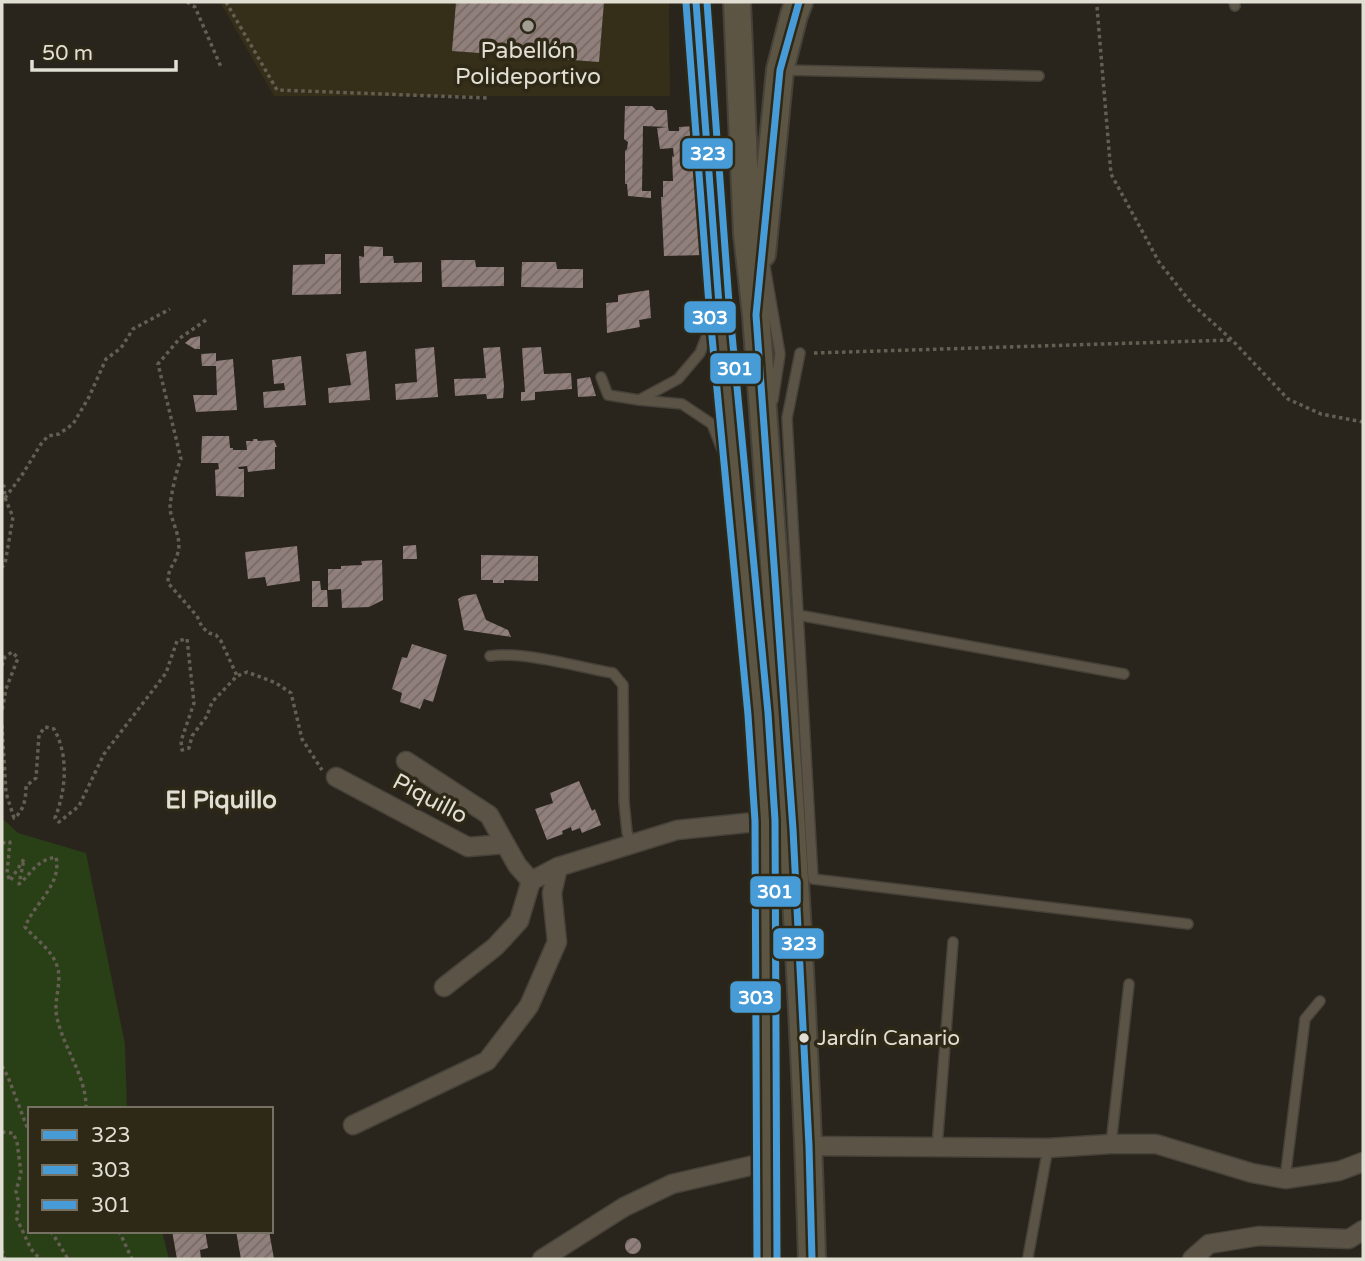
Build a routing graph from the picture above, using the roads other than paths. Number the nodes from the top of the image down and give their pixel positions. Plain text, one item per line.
1 (696, 2) edge
2 (737, 2) edge
3 (799, 2) edge
4 (780, 70) junction
5 (1039, 76) dead end
6 (762, 250) junction
7 (719, 304) junction
8 (756, 315) junction
9 (800, 354) road end
10 (601, 377) dead end
11 (639, 400) junction
12 (766, 447) junction
13 (735, 480) junction
14 (798, 615) junction
15 (490, 656) dead end
16 (1124, 674) dead end
17 (406, 761) dead end
18 (336, 776) road end
19 (765, 821) junction
20 (505, 844) junction
21 (631, 844) junction
22 (558, 867) junction
23 (531, 881) junction
24 (1188, 924) dead end
25 (953, 942) dead end
26 (1129, 984) dead end
27 (444, 987) dead end
28 (1320, 1001) dead end
29 (353, 1125) dead end
30 (1111, 1144) junction
31 (809, 1146) junction
32 (937, 1147) junction
33 (1048, 1148) junction
34 (767, 1162) junction
35 (1363, 1162) edge
36 (1285, 1179) junction
37 (1363, 1230) edge
38 (1028, 1257) dead end
39 (542, 1259) edge
40 (768, 1259) edge
41 (812, 1259) edge
42 (1192, 1259) edge

1 - 7 main road
2 - 8 main road
3 - 4 main road
4 - 5 lane
4 - 6 main road
6 - 8 main road
6 - 12 lane
7 - 11 lane
7 - 13 main road
8 - 12 main road
9 - 14 lane
10 - 11 lane
11 - 13 lane
12 - 31 main road
13 - 19 main road
14 - 16 lane
14 - 24 lane
15 - 21 lane
17 - 20 street
18 - 20 street, Piquillo
19 - 21 street
19 - 34 main road
20 - 23 street
21 - 22 street
22 - 23 street
22 - 29 street
23 - 27 street
25 - 32 lane
26 - 30 lane
28 - 36 lane
30 - 33 street
30 - 36 street
31 - 32 street
31 - 41 main road
32 - 33 street
33 - 38 lane
34 - 39 street
34 - 40 main road
35 - 36 street
37 - 42 street

